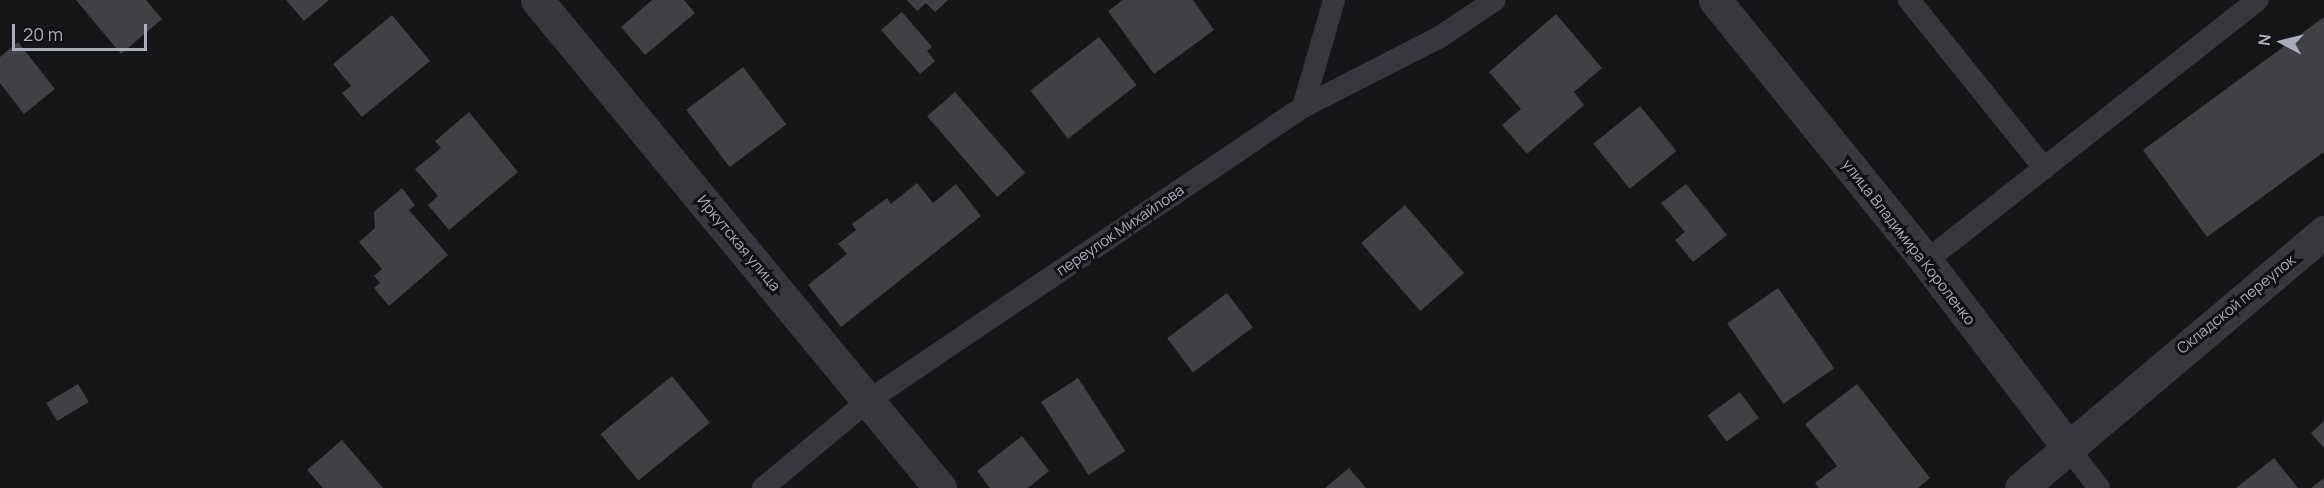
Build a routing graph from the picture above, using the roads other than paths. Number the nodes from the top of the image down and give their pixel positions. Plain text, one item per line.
1 (537, 0) edge
2 (1334, 0) edge
3 (1495, 0) edge
4 (1715, 0) edge
5 (1909, 0) edge
6 (2258, 0) edge
7 (1303, 107) junction
8 (2044, 168) junction
9 (2324, 232) edge
10 (1926, 261) junction
11 (869, 400) junction
12 (2068, 450) junction
13 (763, 488) edge
14 (940, 488) edge
15 (2021, 488) edge
16 (2098, 488) edge

1 - 11 street, Иркутская улица
2 - 7 lane
3 - 7 lane, переулок Михайлова
4 - 10 street, улица Владимира Короленко
5 - 8 lane
6 - 8 lane
7 - 11 lane, переулок Михайлова
8 - 10 lane
9 - 12 street, Складской переулок
10 - 12 street, улица Владимира Короленко
11 - 13 lane, переулок Михайлова
11 - 14 street, Иркутская улица
12 - 15 street, Складской переулок
12 - 16 lane, улица Владимира Короленко

